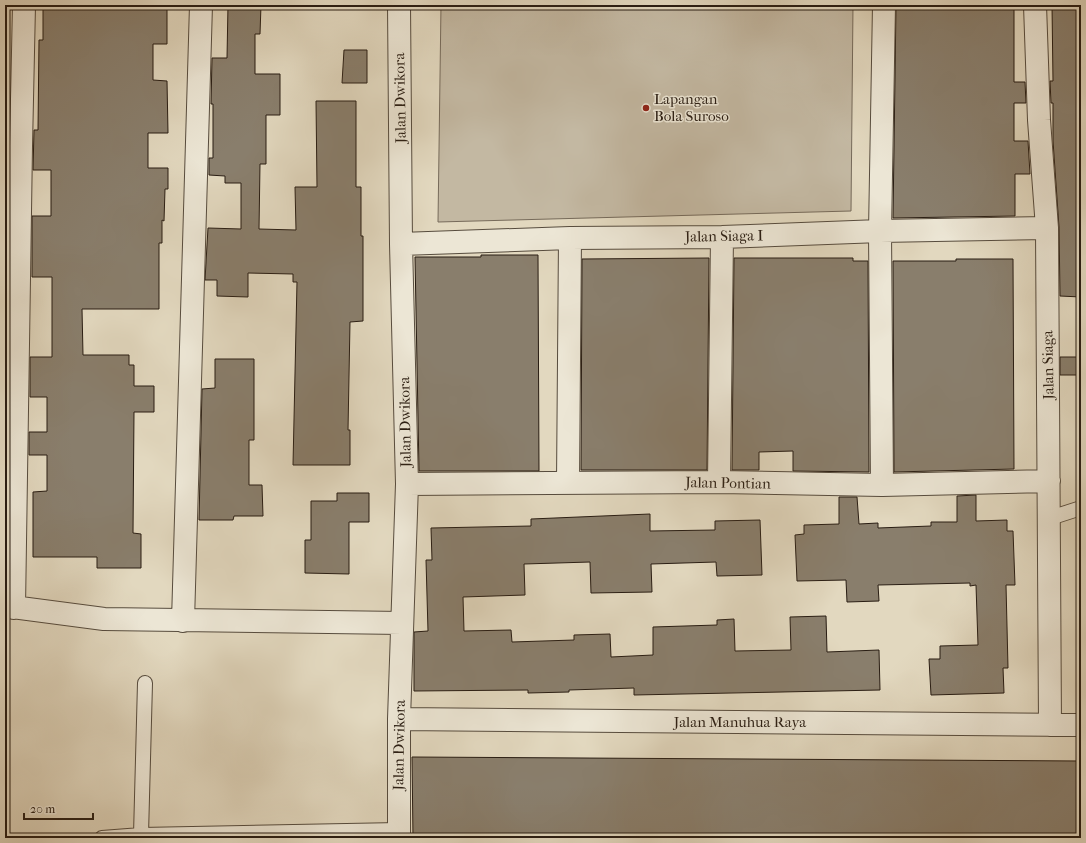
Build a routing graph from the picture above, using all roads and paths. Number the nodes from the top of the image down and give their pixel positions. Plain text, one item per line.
1 (24, 5) edge
2 (201, 5) edge
3 (399, 5) edge
4 (884, 5) edge
5 (1035, 5) edge
6 (1047, 228) junction
7 (880, 231) junction
8 (722, 237) junction
9 (570, 238) junction
10 (401, 244) junction
11 (1049, 481) junction
12 (719, 482) junction
13 (568, 483) junction
14 (407, 484) junction
15 (882, 485) junction
16 (1081, 508) edge
17 (1050, 518) junction
18 (10, 607) edge
19 (183, 621) junction
20 (402, 623) junction
21 (145, 683) dead end
22 (399, 719) junction
23 (1050, 725) junction
24 (1081, 725) edge
25 (399, 834) edge
26 (141, 835) junction
27 (102, 838) edge

1 - 18 street
2 - 19 street
3 - 10 street, Jalan Dwikora
4 - 7 street
5 - 6 street, Jalan Siaga
6 - 7 street, Jalan Siaga I
6 - 11 street, Jalan Siaga
7 - 8 street, Jalan Siaga I
7 - 15 street
8 - 9 street, Jalan Siaga I
8 - 12 street
9 - 10 street, Jalan Siaga I
9 - 13 street
10 - 14 street, Jalan Dwikora
11 - 15 street, Jalan Pontian
11 - 17 street, Jalan Siaga
12 - 13 street, Jalan Pontian
12 - 15 street, Jalan Pontian
13 - 14 street, Jalan Pontian
14 - 20 street, Jalan Dwikora
16 - 17 lane
17 - 23 street, Jalan Siaga
18 - 19 street
19 - 20 street
20 - 22 street, Jalan Dwikora
21 - 26 lane
22 - 23 street, Jalan Manuhua Raya
22 - 25 street, Jalan Dwikora
23 - 24 street, Jalan Manuhua Raya
25 - 26 lane
26 - 27 lane

